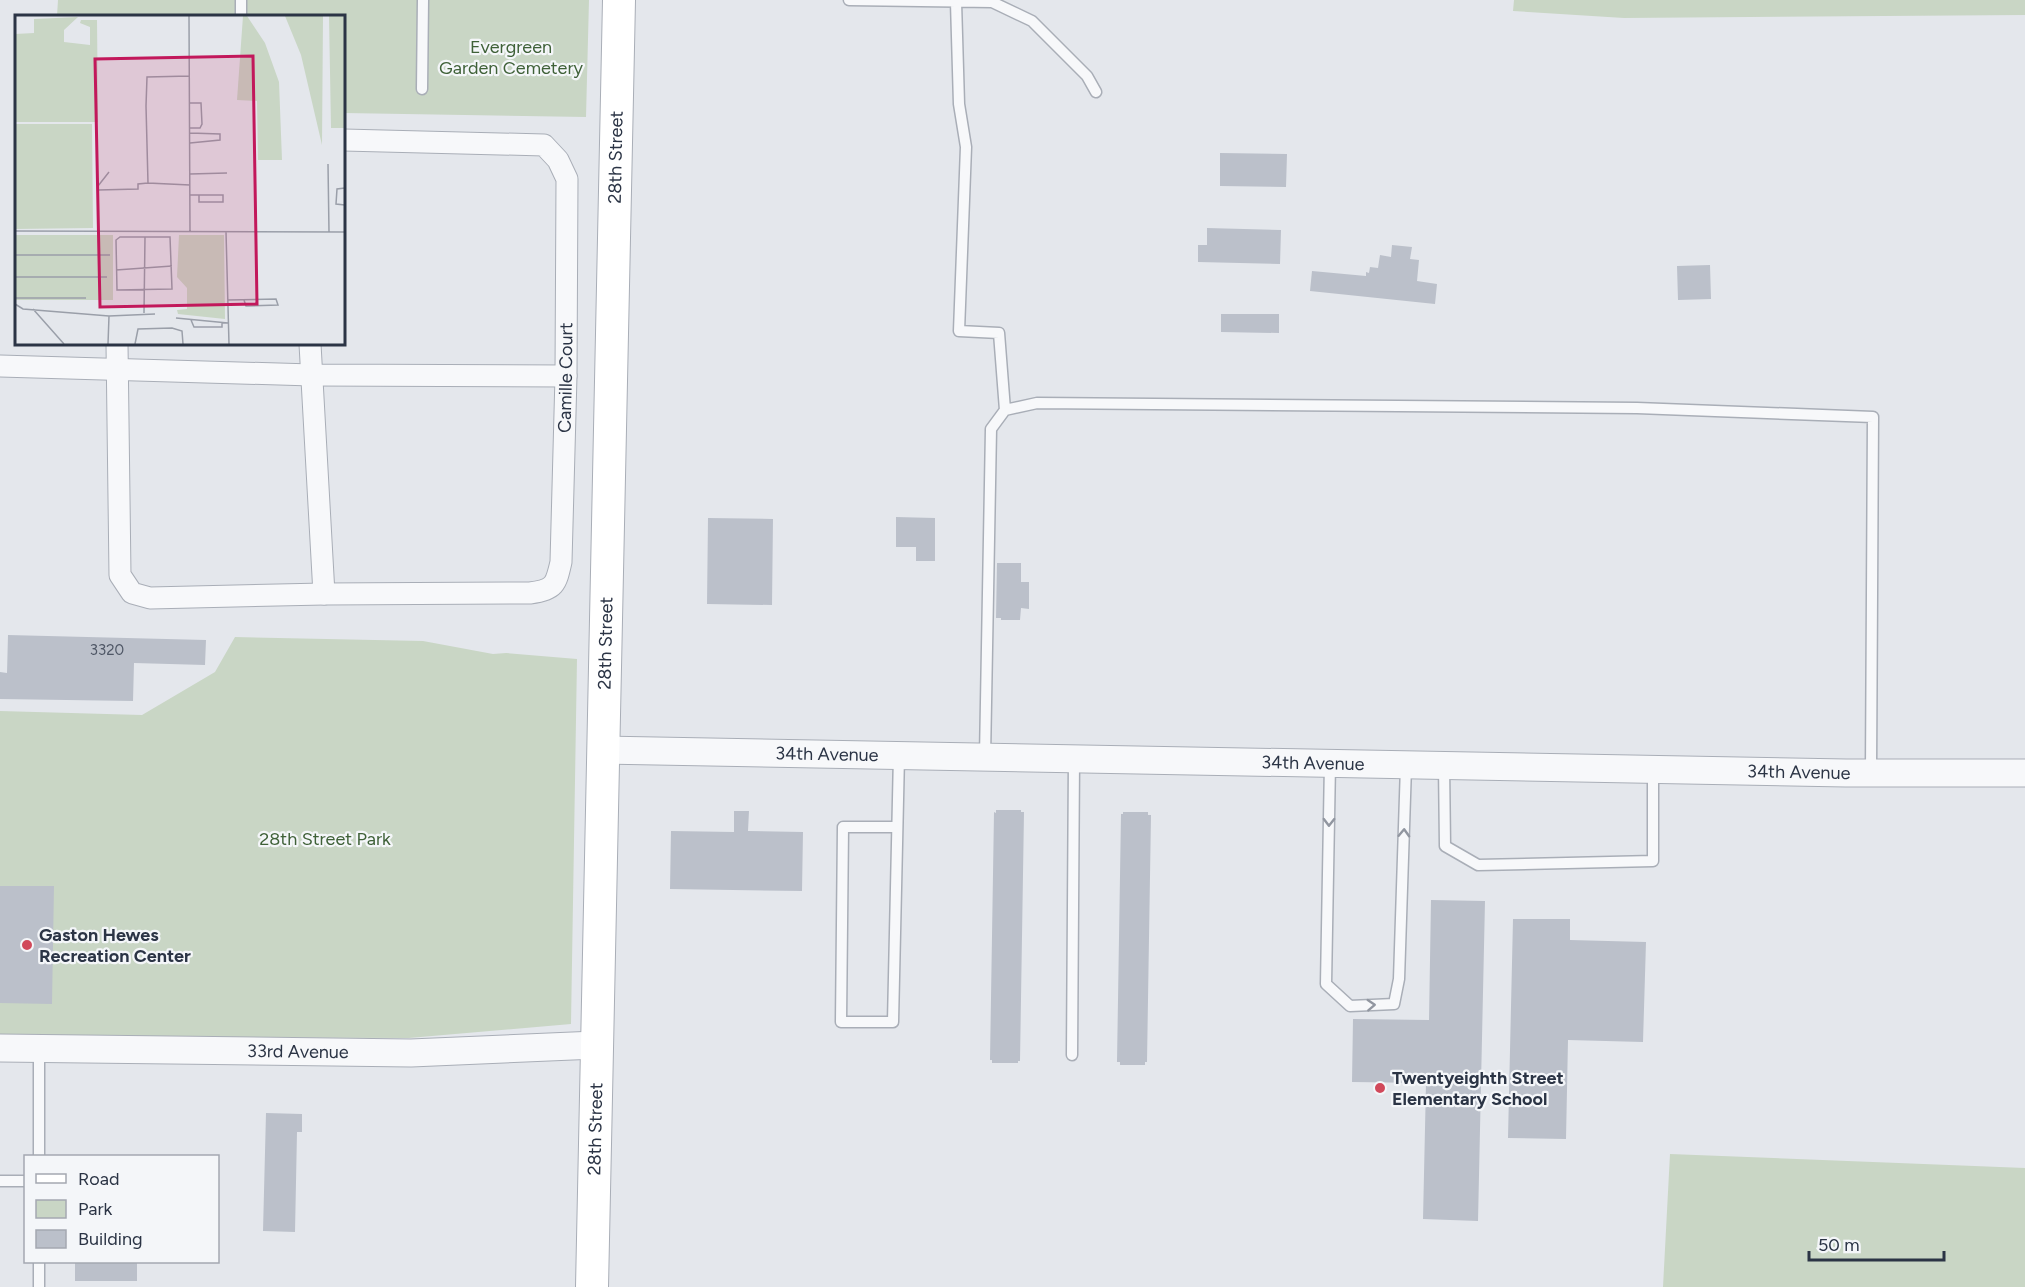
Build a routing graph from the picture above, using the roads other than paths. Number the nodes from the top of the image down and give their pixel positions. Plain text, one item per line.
1 (423, 0) edge
2 (619, 0) edge
3 (849, 0) edge
4 (956, 2) junction
5 (422, 89) dead end
6 (1096, 92) dead end
7 (345, 140) edge
8 (117, 345) edge
9 (310, 345) edge
10 (0, 366) edge
11 (116, 370) junction
12 (312, 375) junction
13 (566, 376) junction
14 (1005, 410) junction
15 (324, 594) junction
16 (602, 750) junction
17 (899, 755) junction
18 (985, 757) junction
19 (1074, 758) junction
20 (1330, 763) junction
21 (1406, 764) junction
22 (1444, 765) junction
23 (1653, 769) junction
24 (1871, 772) junction
25 (2025, 773) edge
26 (897, 827) junction
27 (596, 1045) junction
28 (0, 1048) edge
29 (39, 1048) junction
30 (1072, 1055) dead end
31 (39, 1155) edge
32 (0, 1181) edge
33 (24, 1181) edge
34 (39, 1263) edge
35 (39, 1287) edge
36 (592, 1287) edge

1 - 5 lane
2 - 16 main road, 28th Street
3 - 4 lane
4 - 6 lane
4 - 14 lane
7 - 13 street, Camille Court
8 - 11 street, Camille Court
9 - 12 street
10 - 11 street
11 - 12 street
11 - 15 street, Camille Court
12 - 13 street
12 - 15 street
13 - 15 street, Camille Court
14 - 18 lane
14 - 24 lane
16 - 17 street, 34th Avenue
16 - 27 main road, 28th Street
17 - 18 street, 34th Avenue
17 - 26 lane
18 - 19 street, 34th Avenue
19 - 20 street, 34th Avenue
19 - 30 lane
20 - 21 street, 34th Avenue
20 -> 21 lane
21 - 22 street, 34th Avenue
22 - 23 street, 34th Avenue
22 - 23 lane
23 - 24 street, 34th Avenue
24 - 25 street, 34th Avenue
26 - 26 lane
27 - 29 street, 33rd Avenue
27 - 36 main road, 28th Street
28 - 29 street, 33rd Avenue
29 - 31 lane
32 - 33 lane
34 - 35 lane

